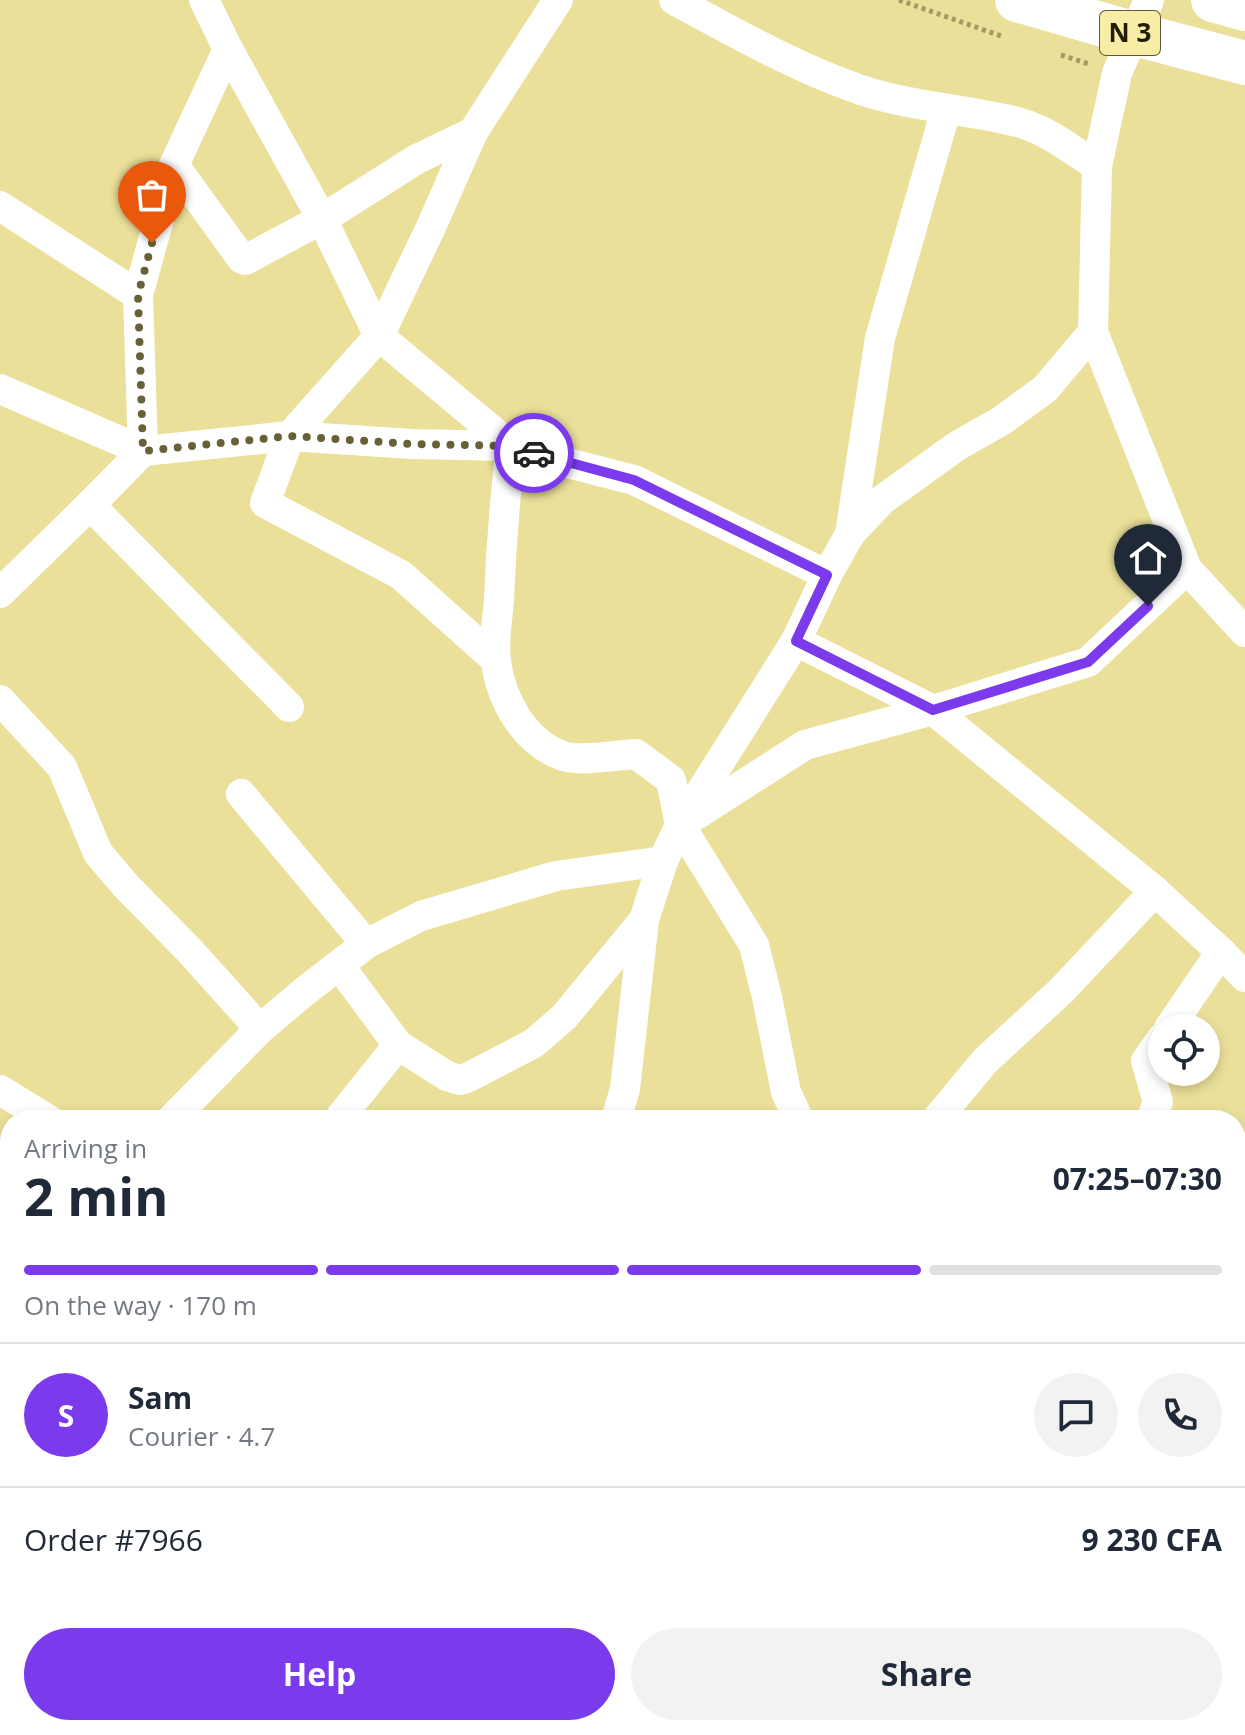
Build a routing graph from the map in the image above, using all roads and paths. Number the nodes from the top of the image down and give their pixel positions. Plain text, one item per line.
1 (204, 0) edge
2 (558, 0) edge
3 (674, 0) edge
4 (1017, 0) edge
5 (1213, 0) edge
6 (1245, 9) edge
7 (1142, 17) edge
8 (228, 49) junction
9 (1245, 63) edge
10 (946, 110) junction
11 (473, 132) junction
12 (174, 165) junction
13 (1097, 166) junction
14 (0, 206) edge
15 (322, 219) junction
16 (138, 295) junction
17 (1093, 332) junction
18 (379, 336) junction
19 (0, 389) edge
20 (290, 436) junction
21 (511, 446) junction
22 (143, 451) junction
23 (90, 505) junction
24 (850, 534) junction
25 (1187, 569) junction
26 (827, 575) junction
27 (0, 593) edge
28 (1245, 632) edge
29 (796, 641) junction
30 (495, 659) junction
31 (0, 700) edge
32 (289, 707) dead end
33 (933, 710) junction
34 (241, 794) dead end
35 (680, 825) junction
36 (663, 861) junction
37 (1155, 891) junction
38 (644, 920) junction
39 (366, 944) junction
40 (1221, 952) junction
41 (339, 965) junction
42 (1245, 977) edge
43 (1179, 1014) edge
44 (260, 1029) junction
45 (398, 1045) junction
46 (1153, 1086) edge
47 (0, 1090) edge
48 (33, 1110) edge
49 (181, 1110) edge
50 (346, 1110) edge
51 (619, 1110) edge
52 (794, 1110) edge
53 (944, 1110) edge
54 (1155, 1110) edge

1 - 8 street
2 - 11 street
3 - 10 street
4 - 7 main road, N 3
5 - 6 main road
7 - 9 main road, N 3
7 - 13 street
8 - 12 street
8 - 15 street
10 - 13 street
10 - 24 street
11 - 15 street
11 - 18 street
12 - 15 street
12 - 16 street
13 - 17 street
14 - 16 street
15 - 18 street
16 - 22 street
17 - 24 street
17 - 25 street
18 - 20 street
18 - 21 street
19 - 22 street
20 - 21 street
20 - 22 street
20 - 30 street
21 - 26 street
21 - 30 street
22 - 23 street
23 - 27 street
23 - 32 street
24 - 26 street
25 - 28 street
25 - 33 street
26 - 29 street
29 - 33 street
29 - 35 street
30 - 35 street
31 - 44 street
33 - 35 street
33 - 37 street
34 - 39 street
35 - 36 street
35 - 52 street
36 - 38 street
36 - 39 street
37 - 40 street
37 - 53 street
38 - 45 street
38 - 51 street
39 - 41 street
40 - 42 street
40 - 43 street
41 - 44 street
41 - 45 street
44 - 49 street
45 - 50 street
46 - 54 street
47 - 48 street

